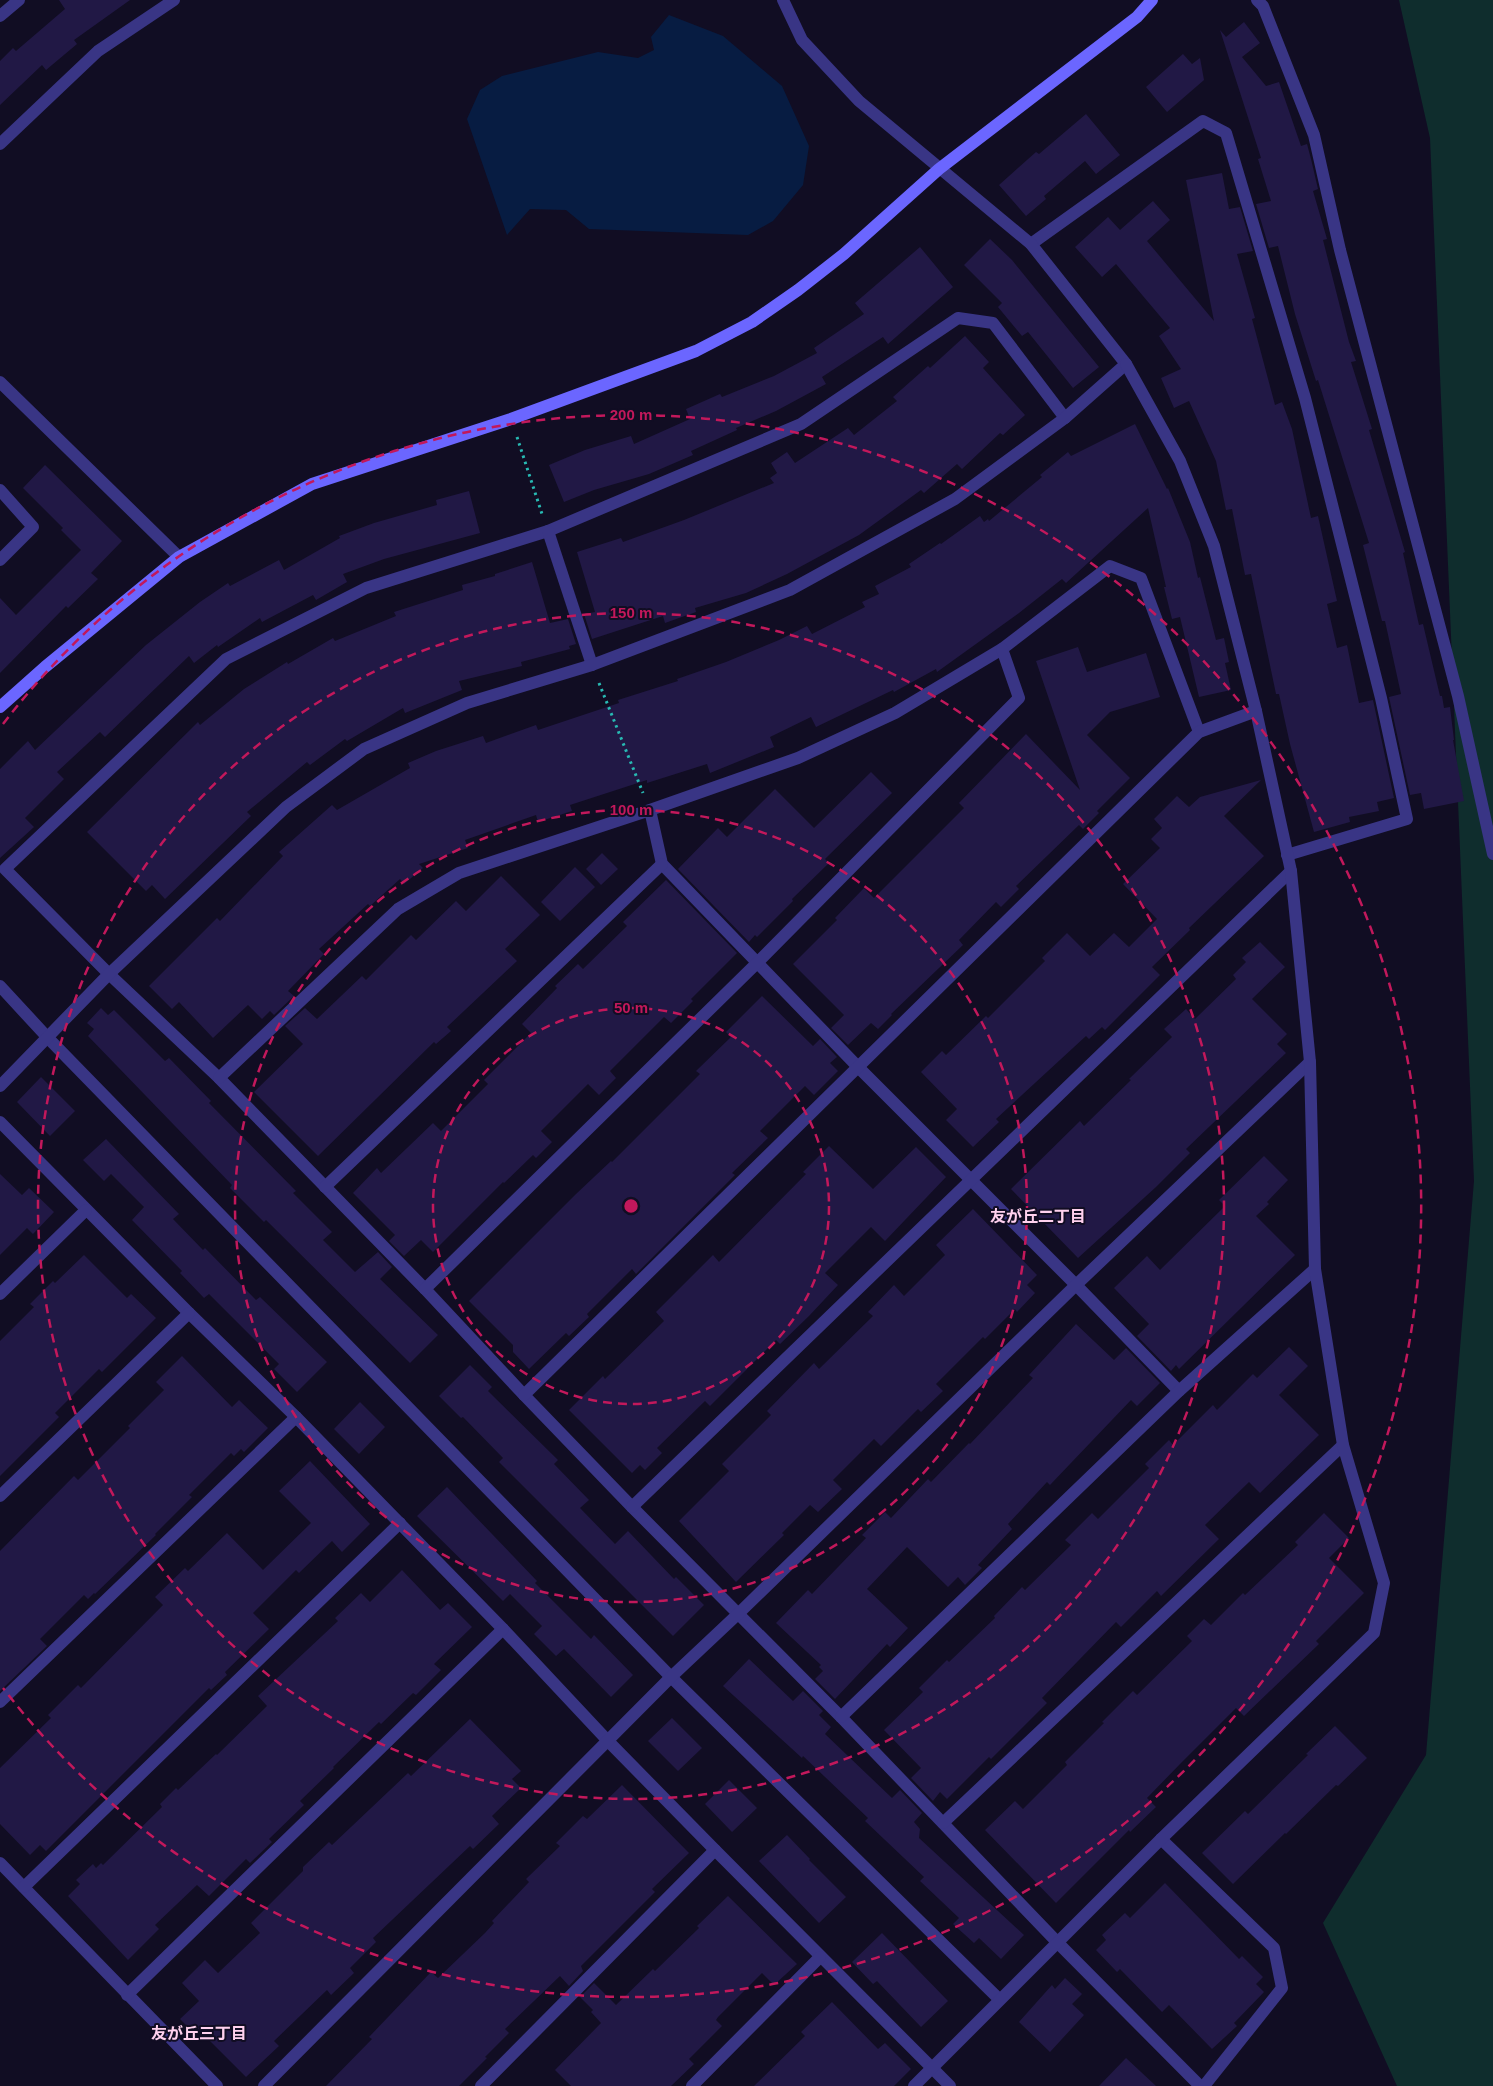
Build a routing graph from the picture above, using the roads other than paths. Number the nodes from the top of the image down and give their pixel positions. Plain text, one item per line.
1 (19, 0) edge
2 (174, 0) edge
3 (783, 0) edge
4 (1152, 0) edge
5 (1257, 0) edge
6 (0, 16) edge
7 (0, 144) edge
8 (939, 168) junction
9 (1031, 244) junction
10 (1126, 364) junction
11 (0, 382) edge
12 (1065, 418) junction
13 (0, 490) edge
14 (548, 531) junction
15 (179, 557) junction
16 (0, 560) edge
17 (1002, 649) junction
18 (592, 665) junction
19 (0, 707) edge
20 (1256, 711) junction
21 (1198, 732) junction
22 (650, 810) junction
23 (1493, 854) edge
24 (1288, 855) junction
25 (662, 864) junction
26 (1291, 870) junction
27 (758, 962) junction
28 (110, 974) junction
29 (0, 986) edge
30 (48, 1038) junction
31 (1310, 1062) junction
32 (858, 1067) junction
33 (219, 1078) junction
34 (0, 1086) edge
35 (0, 1122) edge
36 (970, 1180) junction
37 (324, 1187) junction
38 (86, 1210) junction
39 (1315, 1270) junction
40 (1076, 1284) junction
41 (425, 1290) junction
42 (0, 1294) edge
43 (189, 1313) junction
44 (1179, 1391) junction
45 (524, 1395) junction
46 (296, 1417) junction
47 (1343, 1445) junction
48 (0, 1496) edge
49 (632, 1506) junction
50 (400, 1523) junction
51 (739, 1613) junction
52 (503, 1629) junction
53 (671, 1677) junction
54 (0, 1702) edge
55 (841, 1717) junction
56 (608, 1741) junction
57 (943, 1823) junction
58 (1161, 1839) junction
59 (715, 1850) junction
60 (0, 1863) edge
61 (24, 1887) junction
62 (1058, 1943) junction
63 (820, 1957) junction
64 (127, 1995) junction
65 (999, 1999) junction
66 (932, 2068) junction
67 (217, 2086) edge
68 (264, 2086) edge
69 (481, 2086) edge
70 (692, 2086) edge
71 (914, 2086) edge
72 (950, 2086) edge
73 (1200, 2086) edge
74 (1204, 2086) edge

1 - 6 street
2 - 7 street
3 - 8 street
4 - 8 street
5 - 23 street
8 - 9 street
8 - 15 street
9 - 10 street
9 - 24 street
10 - 12 street
10 - 20 street
11 - 15 street
12 - 14 street
12 - 18 street
13 - 16 street
14 - 18 street
14 - 28 street
15 - 19 street
17 - 21 street
17 - 22 street
17 - 27 street
18 - 28 street
20 - 21 street
20 - 24 street
21 - 32 street
22 - 25 street
22 - 33 street
24 - 26 street
25 - 27 street
25 - 37 street
26 - 31 street
26 - 36 street
27 - 32 street
27 - 41 street
28 - 30 street
28 - 33 street
29 - 30 street
30 - 34 street
30 - 53 street
31 - 39 street
31 - 40 street
32 - 36 street
32 - 45 street
33 - 37 street
35 - 38 street
36 - 40 street
36 - 49 street
37 - 41 street
38 - 42 street
38 - 43 street
39 - 44 street
39 - 47 street
40 - 44 street
40 - 51 street
41 - 45 street
43 - 46 street
43 - 48 street
44 - 55 street
45 - 49 street
46 - 50 street
46 - 54 street
47 - 57 street
47 - 58 street
49 - 51 street
50 - 52 street
50 - 61 street
51 - 53 street
51 - 55 street
52 - 56 street
52 - 64 street
53 - 56 street
53 - 65 street
55 - 57 street
56 - 59 street
56 - 68 street
57 - 62 street
58 - 62 street
58 - 74 street
59 - 63 street
59 - 69 street
60 - 61 street
61 - 64 street
62 - 65 street
62 - 73 street
63 - 66 street
63 - 70 street
64 - 67 street
65 - 66 street
66 - 71 street
66 - 72 street

